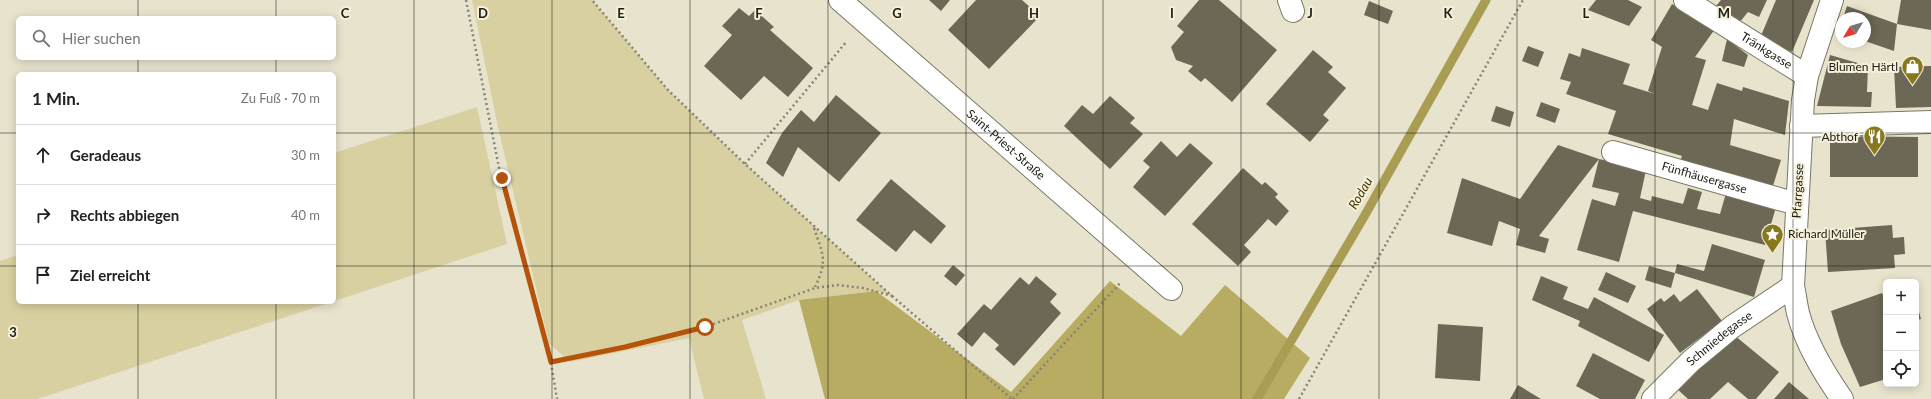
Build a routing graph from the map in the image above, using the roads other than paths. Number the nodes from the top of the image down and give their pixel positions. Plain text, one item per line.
1 (1685, 0) edge
2 (1832, 0) edge
3 (842, 1) edge
4 (1807, 76) junction
5 (1931, 122) edge
6 (1801, 126) junction
7 (1613, 152) dead end
8 (1797, 204) junction
9 (1793, 286) junction
10 (1171, 289) dead end
11 (1653, 399) edge
12 (1842, 399) edge

1 - 4 street, Tränkgasse
2 - 4 street, Pfarrgasse
3 - 10 street, Saint-Priest-Straße
4 - 6 street, Pfarrgasse
5 - 6 street
6 - 8 street, Pfarrgasse
7 - 8 street, Fünfhäusergasse
8 - 9 street, Pfarrgasse
9 - 11 street, Schmiedegasse
9 - 12 street, Pfarrgasse

